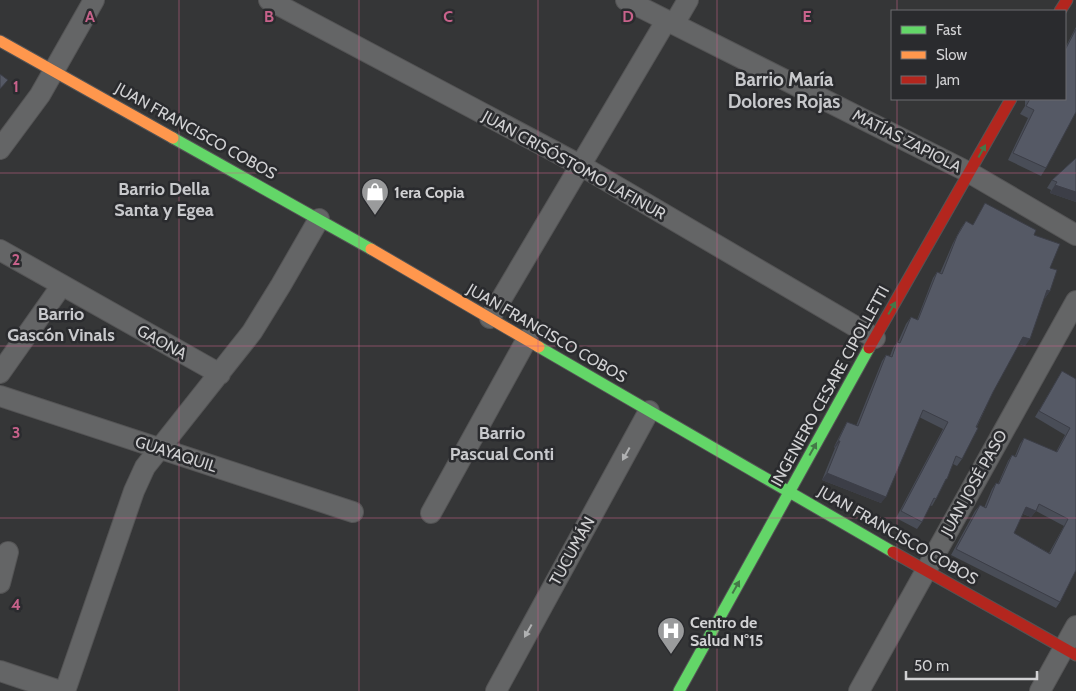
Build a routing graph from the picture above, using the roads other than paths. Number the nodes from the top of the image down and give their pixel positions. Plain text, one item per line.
1 (94, 0) edge
2 (269, 0) edge
3 (626, 0) edge
4 (688, 0) edge
5 (670, 22) junction
6 (0, 41) edge
7 (54, 71) junction
8 (1010, 100) edge
9 (0, 149) edge
10 (580, 165) junction
11 (970, 173) junction
12 (318, 219) junction
13 (1076, 236) edge
14 (0, 250) edge
15 (62, 285) junction
16 (1076, 301) edge
17 (490, 318) junction
18 (875, 338) junction
19 (527, 339) junction
20 (0, 374) edge
21 (220, 374) junction
22 (0, 396) edge
23 (650, 411) junction
24 (160, 448) junction
25 (789, 492) junction
26 (353, 512) dead end
27 (431, 513) dead end
28 (8, 552) dead end
29 (926, 570) junction
30 (0, 583) edge
31 (1076, 626) edge
32 (1070, 652) edge
33 (0, 671) edge
34 (60, 691) edge
35 (65, 691) edge
36 (496, 691) edge
37 (679, 691) edge
38 (859, 691) edge
39 (1040, 691) edge

1 - 7 street
2 - 10 street, JUAN CRISÓSTOMO LAFINUR
3 - 5 street, MATÍAS ZAPIOLA
4 - 5 street
5 - 10 street
5 - 11 street, MATÍAS ZAPIOLA
6 - 7 street, JUAN FRANCISCO COBOS
7 - 9 street
7 - 12 street, JUAN FRANCISCO COBOS
11 -> 8 street, INGENIERO CESARE CIPOLLETTI
10 - 17 street
10 - 18 street, JUAN CRISÓSTOMO LAFINUR
11 - 13 street, MATÍAS ZAPIOLA
18 -> 11 street, INGENIERO CESARE CIPOLLETTI
12 - 17 street, JUAN FRANCISCO COBOS
12 - 21 street
14 - 15 street, GAONA
15 - 20 street
15 - 21 street, GAONA
16 - 29 street, JUAN JOSÉ PASO
17 - 19 street, JUAN FRANCISCO COBOS
25 -> 18 street, INGENIERO CESARE CIPOLLETTI
19 - 23 street, JUAN FRANCISCO COBOS
19 - 27 street
21 - 24 street
22 - 24 street, GUAYAQUIL
23 - 25 street, JUAN FRANCISCO COBOS
23 -> 36 street, TUCUMÁN
24 - 26 street, GUAYAQUIL
24 - 35 street
25 - 29 street, JUAN FRANCISCO COBOS
37 -> 25 street, INGENIERO CESARE CIPOLLETTI
28 - 30 street
29 - 32 street, JUAN FRANCISCO COBOS
29 - 38 street, JUAN JOSÉ PASO
31 - 32 street
32 - 39 street
33 - 34 street

